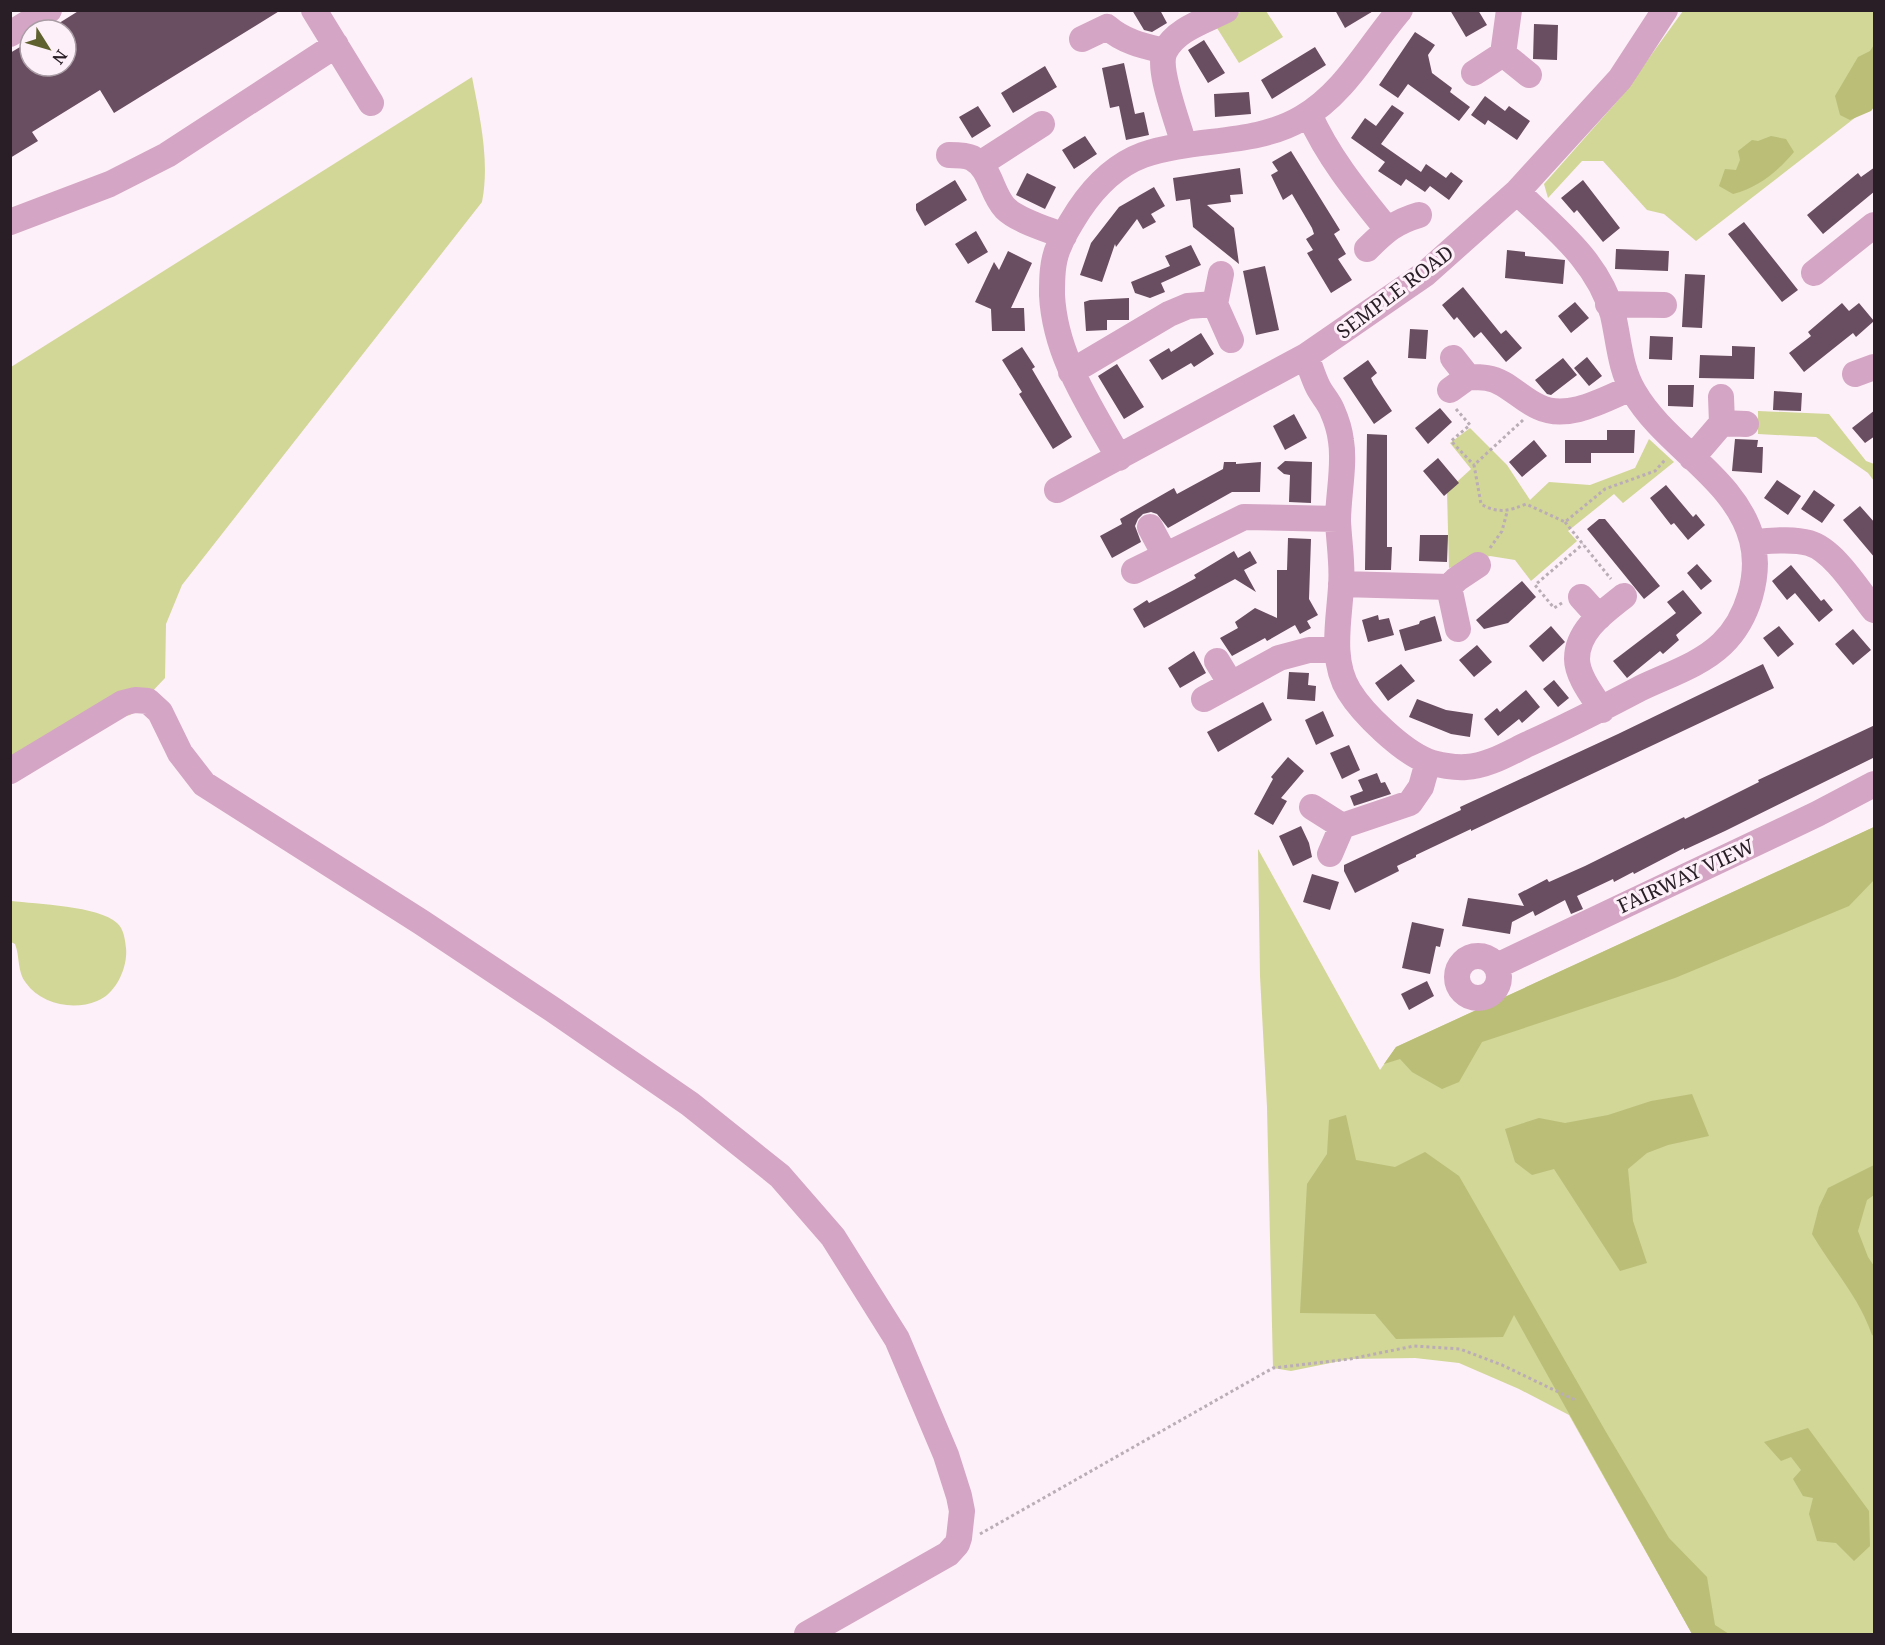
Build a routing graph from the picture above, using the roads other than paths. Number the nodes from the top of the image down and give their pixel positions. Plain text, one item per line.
1 (49, 10) edge
2 (1226, 10) edge
3 (1400, 10) edge
4 (1509, 10) edge
5 (1665, 10) edge
6 (321, 13) edge
7 (10, 34) edge
8 (1082, 39) dead end
9 (336, 45) junction
10 (1165, 51) junction
11 (1503, 54) junction
12 (1474, 73) dead end
13 (1529, 75) dead end
14 (371, 103) dead end
15 (1309, 114) junction
16 (1042, 124) dead end
17 (1184, 145) junction
18 (949, 154) dead end
19 (980, 164) junction
20 (1517, 192) junction
21 (1419, 215) dead end
22 (10, 222) edge
23 (1875, 225) edge
24 (1387, 229) junction
25 (1064, 236) junction
26 (1367, 249) dead end
27 (1822, 259) dead end
28 (1221, 273) dead end
29 (1608, 303) junction
30 (1215, 304) junction
31 (1665, 305) dead end
32 (1231, 340) dead end
33 (1306, 356) junction
34 (1071, 372) junction
35 (1455, 382) road end
36 (1631, 388) junction
37 (1721, 397) dead end
38 (1686, 452) junction
39 (1119, 458) junction
40 (1057, 490) dead end
41 (1338, 519) junction
42 (1150, 527) dead end
43 (1753, 542) junction
44 (1165, 555) junction
45 (1478, 565) road end
46 (1134, 572) dead end
47 (1341, 584) junction
48 (1449, 587) junction
49 (1624, 596) road end
50 (1581, 597) road end
51 (1864, 608) edge
52 (1599, 616) junction
53 (1458, 629) dead end
54 (1338, 650) junction
55 (1217, 661) dead end
56 (1231, 684) junction
57 (1204, 699) dead end
58 (1602, 710) junction
59 (1428, 762) junction
60 (10, 771) edge
61 (1875, 784) edge
62 (1312, 807) dead end
63 (1342, 826) junction
64 (1330, 854) dead end
65 (1497, 966) dead end
66 (807, 1635) edge

1 - 7 street
2 - 10 street
3 - 15 street
4 - 11 street
5 - 20 street, SEMPLE ROAD
6 - 9 street
8 - 10 street
9 - 14 street
9 - 22 street
10 - 17 street
11 - 12 street
11 - 13 street
15 - 17 street
15 - 24 street
16 - 19 street
17 - 25 street
18 - 19 street
19 - 25 street
20 - 29 street
20 - 33 street, SEMPLE ROAD
21 - 24 street
23 - 27 street
24 - 26 street
25 - 34 street
28 - 30 street
29 - 31 street
29 - 36 street
30 - 32 street
30 - 34 street
33 - 39 street, SEMPLE ROAD
33 - 41 street
34 - 39 street
35 - 36 street
36 - 38 street
37 - 38 street
38 - 43 street
39 - 40 street, SEMPLE ROAD
41 - 44 street
41 - 47 street
42 - 44 street
43 - 51 street
43 - 58 street
44 - 46 street
45 - 48 street
47 - 48 street
47 - 54 street
48 - 53 street
49 - 52 street
50 - 52 street
52 - 58 street
54 - 56 street
54 - 59 street
55 - 56 street
56 - 57 street
58 - 59 street
59 - 63 street
60 - 66 street
61 - 65 street, FAIRWAY VIEW
62 - 63 street
63 - 64 street

